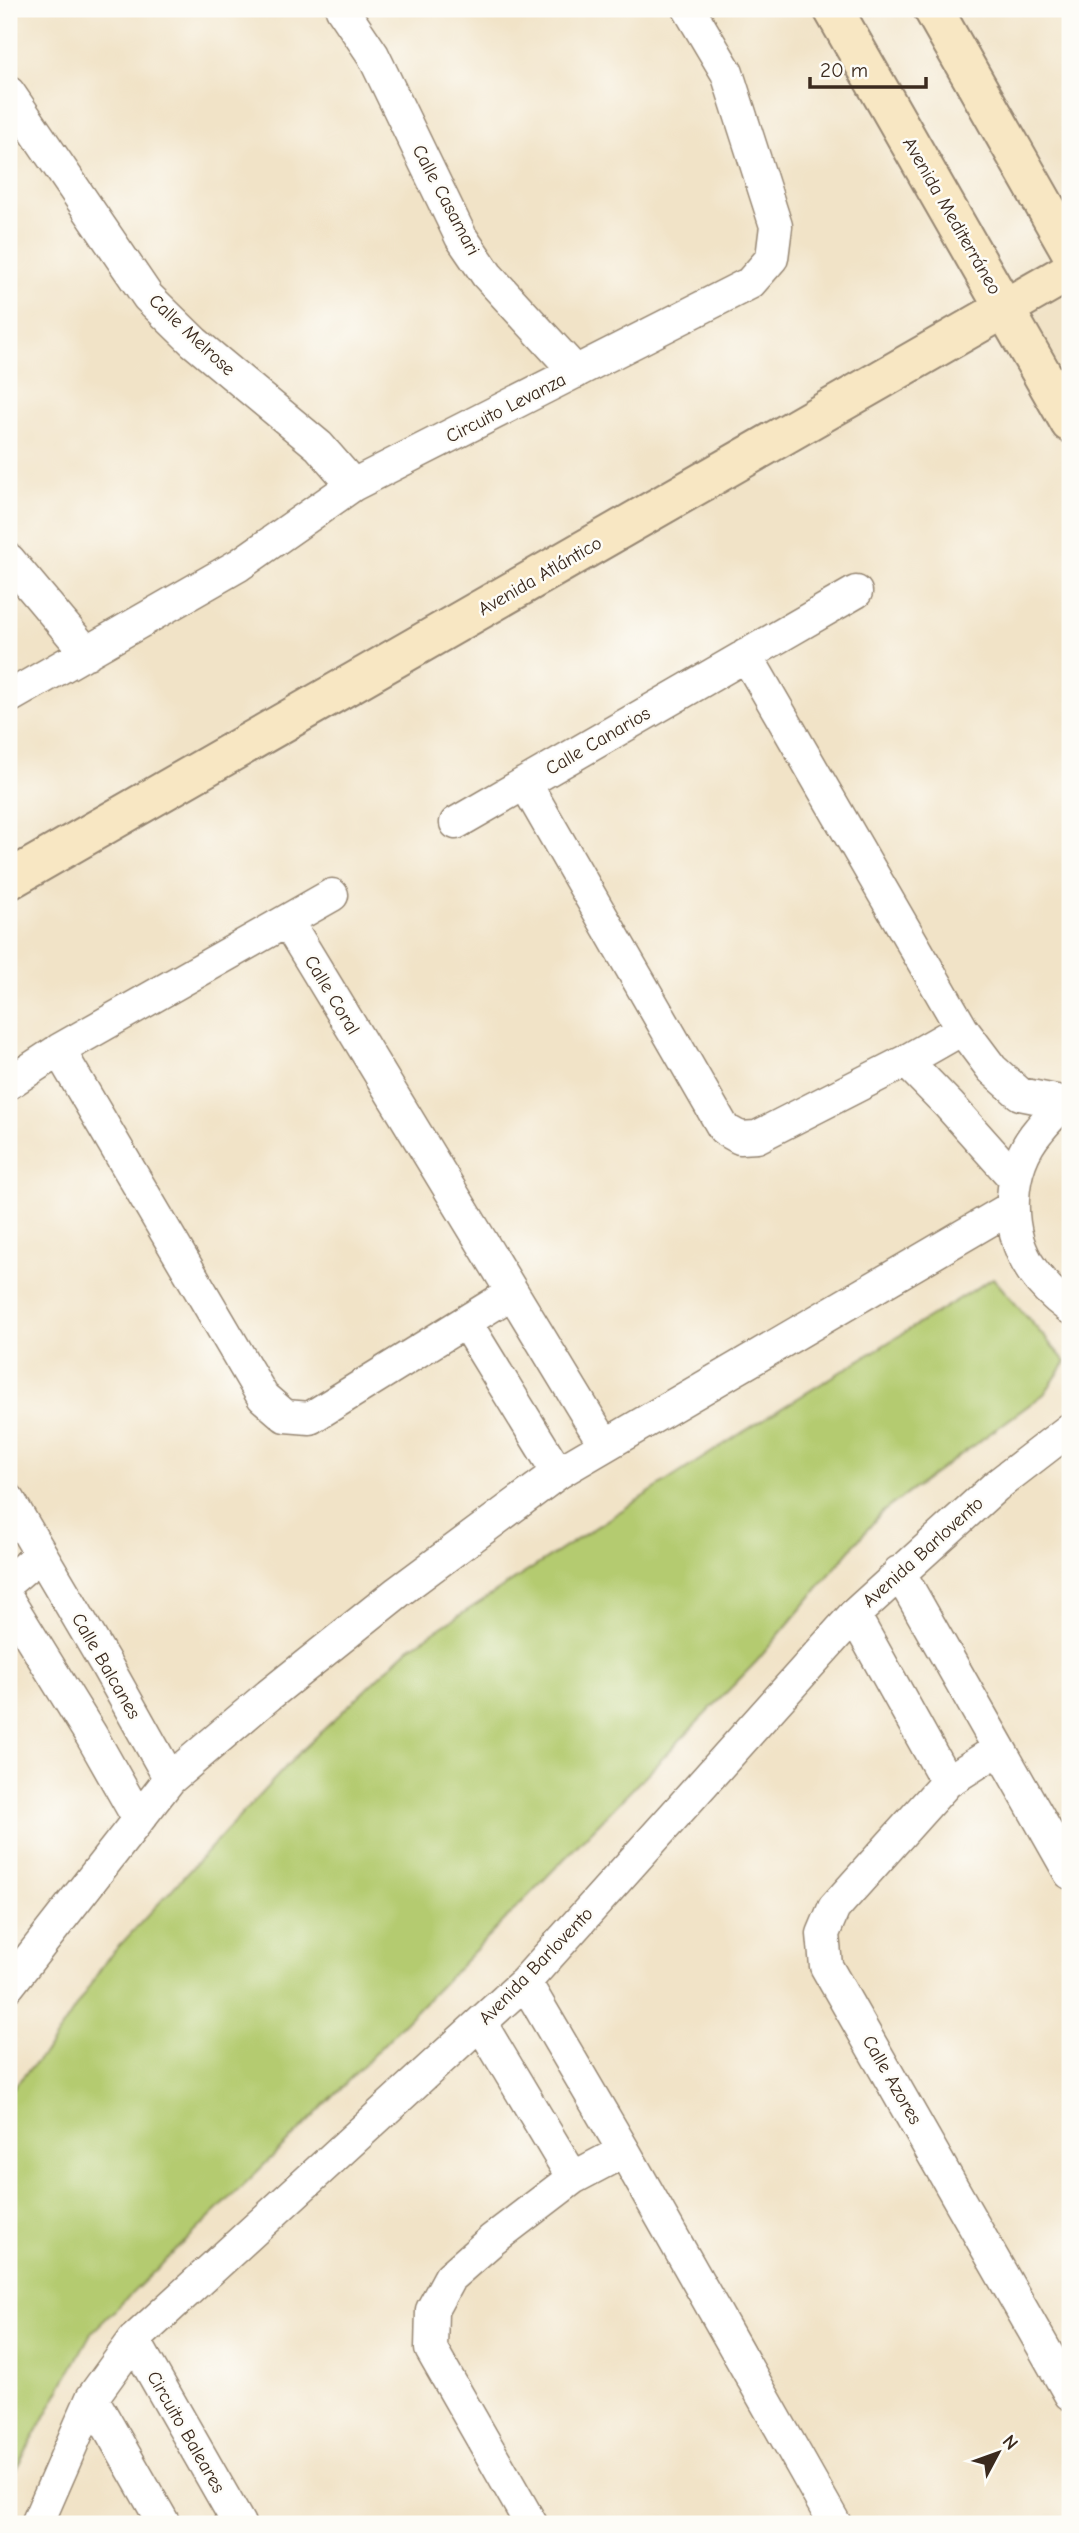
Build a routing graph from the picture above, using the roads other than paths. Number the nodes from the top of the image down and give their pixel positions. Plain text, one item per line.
1 (342, 9) edge
2 (689, 9) edge
3 (833, 9) edge
4 (933, 9) edge
5 (9, 93) edge
6 (1070, 250) edge
7 (1070, 271) edge
8 (1006, 309) junction
9 (576, 372) junction
10 (1070, 423) edge
11 (353, 485) junction
12 (9, 560) edge
13 (856, 592) dead end
14 (87, 653) junction
15 (746, 655) junction
16 (9, 697) edge
17 (525, 783) junction
18 (456, 822) dead end
19 (9, 880) edge
20 (332, 895) dead end
21 (287, 921) junction
22 (962, 1029) junction
23 (59, 1050) junction
24 (906, 1061) junction
25 (9, 1083) edge
26 (1068, 1102) edge
27 (1014, 1193) junction
28 (512, 1293) junction
29 (1070, 1308) edge
30 (466, 1323) junction
31 (1070, 1429) edge
32 (605, 1445) junction
33 (558, 1474) junction
34 (9, 1500) edge
35 (41, 1554) junction
36 (900, 1572) junction
37 (9, 1581) edge
38 (9, 1602) edge
39 (854, 1615) junction
40 (999, 1749) junction
41 (170, 1779) junction
42 (947, 1782) junction
43 (138, 1818) junction
44 (1070, 1873) edge
45 (525, 1982) junction
46 (9, 1985) edge
47 (481, 2024) junction
48 (624, 2151) junction
49 (573, 2178) junction
50 (134, 2340) junction
51 (1070, 2394) edge
52 (92, 2398) junction
53 (37, 2524) edge
54 (164, 2524) edge
55 (239, 2524) edge
56 (531, 2524) edge
57 (835, 2524) edge

1 - 9 street, Calle Casamari
2 - 9 street, Circuito Levanza
3 - 8 street, Avenida Mediterráneo
4 - 6 street
5 - 11 street, Calle Melrose
7 - 8 street, Avenida Atlántico
8 - 10 street, Avenida Mediterráneo
8 - 19 street, Avenida Atlántico
9 - 11 street, Circuito Levanza
11 - 14 street, Circuito Levanza
12 - 14 street
13 - 15 street, Calle Canarios
14 - 16 street, Circuito Levanza
15 - 17 street, Calle Canarios
15 - 22 street
17 - 18 street
17 - 24 street, Calle Canarios
20 - 21 street
21 - 23 street
21 - 28 street, Calle Coral
22 - 24 street, Calle Canarios
22 - 26 street
23 - 25 street
23 - 30 street
24 - 27 street
26 - 27 street
27 - 29 street
27 - 32 street
28 - 30 street
28 - 32 street, Calle Coral
30 - 33 street
31 - 36 street, Avenida Barlovento
32 - 33 street
33 - 41 street
34 - 35 street, Calle Balcanes
35 - 37 street
35 - 41 street, Calle Balcanes
36 - 39 street, Avenida Barlovento
36 - 40 street
38 - 43 street
39 - 42 street
39 - 45 street, Avenida Barlovento
40 - 42 street, Calle Azores
40 - 44 street
41 - 43 street
42 - 51 street, Calle Azores
43 - 46 street
45 - 47 street, Avenida Barlovento
45 - 48 street
47 - 49 street
47 - 50 street, Avenida Barlovento
48 - 49 street
48 - 57 street
49 - 56 street
50 - 52 street, Avenida Barlovento
50 - 55 street, Circuito Baleares
52 - 53 street, Avenida Barlovento
52 - 54 street

